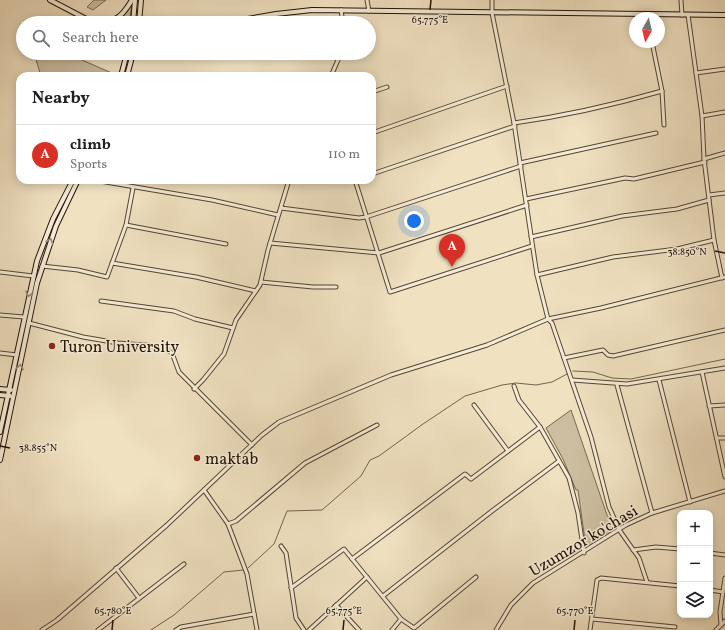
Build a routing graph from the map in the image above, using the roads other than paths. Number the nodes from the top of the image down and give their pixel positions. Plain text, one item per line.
1 (50, 0) edge
2 (132, 0) edge
3 (135, 0) edge
4 (142, 0) edge
5 (367, 0) edge
6 (492, 0) edge
7 (681, 0) edge
8 (341, 10) junction
9 (369, 11) junction
10 (492, 12) junction
11 (629, 15) edge
12 (682, 15) junction
13 (688, 15) junction
14 (725, 15) edge
15 (81, 16) edge
16 (121, 16) edge
17 (134, 16) edge
18 (139, 16) edge
19 (265, 16) edge
20 (341, 16) edge
21 (665, 16) edge
22 (653, 48) edge
23 (125, 60) edge
24 (131, 60) edge
25 (338, 60) edge
26 (725, 69) edge
27 (122, 72) edge
28 (128, 72) edge
29 (333, 72) edge
30 (696, 73) junction
31 (507, 86) junction
32 (387, 87) dead end
33 (376, 91) edge
34 (662, 91) junction
35 (725, 112) edge
36 (702, 116) junction
37 (514, 125) junction
38 (664, 125) dead end
39 (376, 132) edge
40 (656, 133) dead end
41 (725, 153) edge
42 (704, 160) junction
43 (520, 164) junction
44 (376, 173) edge
45 (71, 184) edge
46 (76, 184) edge
47 (114, 184) edge
48 (288, 184) edge
49 (356, 184) edge
50 (133, 188) junction
51 (725, 193) edge
52 (709, 195) junction
53 (526, 199) junction
54 (709, 200) junction
55 (527, 205) junction
56 (281, 208) junction
57 (278, 215) junction
58 (366, 217) junction
59 (126, 225) junction
60 (531, 237) junction
61 (714, 240) junction
62 (270, 243) junction
63 (226, 244) dead end
64 (532, 246) junction
65 (379, 253) junction
66 (112, 263) junction
67 (42, 266) junction
68 (0, 272) edge
69 (538, 275) junction
70 (33, 276) junction
71 (723, 278) edge
72 (260, 282) junction
73 (336, 287) dead end
74 (256, 291) junction
75 (100, 301) dead end
76 (0, 315) edge
77 (24, 317) junction
78 (548, 319) junction
79 (29, 323) junction
80 (233, 328) junction
81 (725, 330) edge
82 (0, 353) edge
83 (17, 355) junction
84 (564, 358) junction
85 (725, 368) edge
86 (702, 372) junction
87 (572, 380) junction
88 (659, 380) junction
89 (617, 385) junction
90 (514, 386) dead end
91 (194, 388) junction
92 (0, 389) edge
93 (9, 390) junction
94 (15, 391) junction
95 (0, 395) edge
96 (8, 396) junction
97 (14, 396) junction
98 (474, 404) dead end
99 (725, 405) edge
100 (709, 406) junction
101 (377, 425) dead end
102 (540, 427) junction
103 (0, 432) edge
104 (717, 438) junction
105 (725, 438) edge
106 (252, 445) junction
107 (508, 451) junction
108 (0, 460) edge
109 (559, 461) junction
110 (725, 477) edge
111 (204, 490) junction
112 (725, 491) edge
113 (690, 502) junction
114 (652, 513) junction
115 (228, 524) junction
116 (620, 531) junction
117 (281, 546) dead end
118 (677, 549) edge
119 (633, 550) junction
120 (584, 553) junction
121 (713, 553) edge
122 (725, 555) edge
123 (352, 559) junction
124 (184, 564) dead end
125 (116, 568) junction
126 (367, 577) junction
127 (476, 577) dead end
128 (725, 578) edge
129 (647, 582) junction
130 (677, 586) edge
131 (292, 588) junction
132 (713, 590) edge
133 (723, 592) junction
134 (383, 596) junction
135 (139, 598) junction
136 (336, 605) junction
137 (254, 614) junction
138 (401, 619) junction
139 (592, 619) junction
140 (725, 621) edge
141 (721, 625) junction
142 (674, 627) dead end
143 (42, 630) edge
144 (98, 630) edge
145 (176, 630) edge
146 (257, 630) edge
147 (304, 630) edge
148 (309, 630) edge
149 (359, 630) edge
150 (392, 630) edge
151 (496, 630) edge
152 (590, 630) edge
153 (716, 630) edge

1 - 15 main road
2 - 16 main road
3 - 17 main road
4 - 18 main road
5 - 9 street
6 - 10 street
7 - 12 street
8 - 9 main road
8 - 19 main road
8 - 20 street
9 - 10 main road
10 - 11 main road
10 - 31 street
12 - 13 main road
12 - 21 main road
13 - 14 main road
13 - 30 street
22 - 34 street
23 - 27 main road
24 - 28 main road
25 - 29 street
26 - 30 street
30 - 36 street
31 - 37 street
31 - 39 street
32 - 33 street
34 - 37 street
34 - 38 street
35 - 36 street
36 - 42 street
37 - 43 street
37 - 44 street
40 - 43 street
41 - 42 street
42 - 52 street
42 - 53 street
43 - 53 street
43 - 58 street
45 - 70 main road
67 -> 46 main road
47 - 50 street
48 - 56 street
49 - 58 street
50 - 57 street
50 - 59 street
51 - 52 street
52 - 54 street
53 - 55 street
54 - 60 street
54 - 61 street
55 - 60 street
55 - 65 street
56 - 57 street
56 - 58 street
57 - 62 street
58 - 65 street
59 - 63 street
59 - 66 street
60 - 64 street
61 - 69 street
61 - 71 street
62 - 65 street
62 - 72 street
64 - 65 street
64 - 69 street
66 - 67 street
66 - 74 street
67 - 79 main road
68 - 70 street
69 - 78 street
70 -> 77 main road
71 - 78 street
72 - 73 street
72 - 74 street
74 - 80 street
75 - 80 street
76 - 77 street
77 - 83 main road
78 - 84 street
78 - 106 street
79 - 91 street
94 -> 79 main road
80 - 91 street
81 - 84 street
82 - 83 street
83 - 93 main road
84 - 87 street
85 - 86 street
86 - 88 street
86 - 100 street
87 - 89 street
87 - 116 street
88 - 89 street
88 - 113 street
89 - 114 street
90 - 102 street
91 - 106 street
92 - 93 main road
93 - 94 main road
93 - 96 main road
94 - 97 main road
95 - 96 main road
96 - 97 main road
96 - 103 main road
97 - 108 main road
98 - 107 street
99 - 100 street
100 - 104 street
101 - 115 street
102 - 107 street
102 - 109 street
104 - 105 street
104 - 110 street
106 - 111 street
107 - 123 street
109 - 120 street
109 - 134 street
111 - 115 street
111 - 125 street
112 - 113 street, Uzumzor ko'chasi
113 - 114 street, Uzumzor ko'chasi
114 - 116 street, Uzumzor ko'chasi
115 - 137 street
116 - 119 street
116 - 120 street, Uzumzor ko'chasi
117 - 131 street
118 - 119 street
119 - 129 street
120 - 151 street, Uzumzor ko'chasi
121 - 122 street
123 - 126 street
123 - 131 street
124 - 135 street
125 - 135 street
125 - 143 street
126 - 134 street
126 - 136 street
127 - 138 street
128 - 133 street
129 - 130 street
129 - 139 street
131 - 147 street
132 - 133 street
133 - 141 street
134 - 138 street
135 - 144 street
136 - 148 street
136 - 149 street
137 - 145 street
137 - 146 street
138 - 150 street
139 - 142 street
139 - 152 street
140 - 141 street
141 - 153 street

